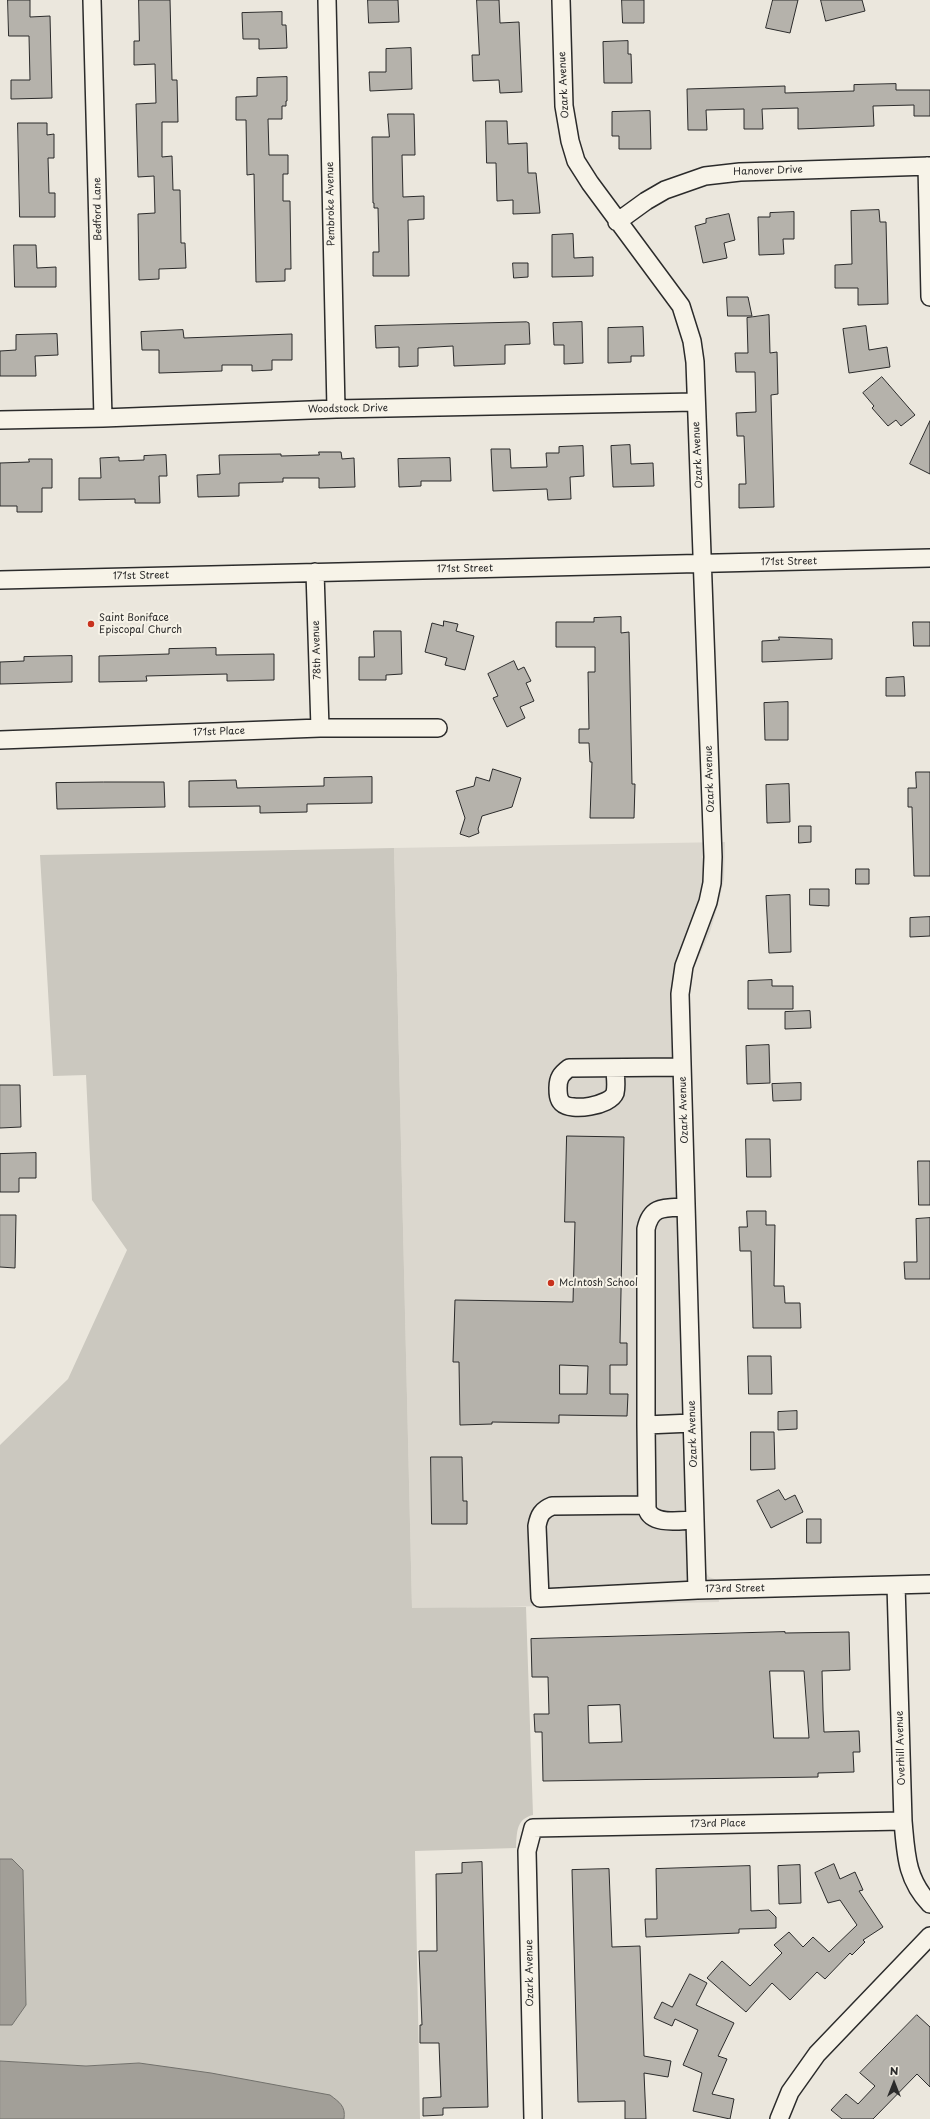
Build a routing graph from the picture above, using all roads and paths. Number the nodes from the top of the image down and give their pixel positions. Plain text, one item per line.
1 (92, 0) edge
2 (327, 0) edge
3 (561, 0) edge
4 (928, 166) edge
5 (618, 222) junction
6 (930, 297) edge
7 (695, 402) junction
8 (336, 409) junction
9 (103, 418) junction
10 (0, 420) edge
11 (930, 558) edge
12 (703, 564) junction
13 (315, 572) junction
14 (0, 580) edge
15 (320, 728) junction
16 (438, 728) dead end
17 (0, 740) edge
18 (682, 1067) junction
19 (615, 1068) dead end
20 (686, 1207) junction
21 (692, 1423) junction
22 (646, 1425) junction
23 (647, 1505) junction
24 (695, 1520) junction
25 (930, 1584) edge
26 (896, 1585) junction
27 (697, 1590) junction
28 (903, 1821) junction
29 (532, 1828) joint
30 (930, 1904) edge
31 (930, 1936) edge
32 (533, 2119) edge
33 (779, 2119) edge

1 - 9 street, Bedford Lane
2 - 8 street, Pembroke Avenue
3 - 5 street, Ozark Avenue
4 - 5 street, Hanover Drive
4 - 6 street
5 - 7 street, Ozark Avenue
7 - 8 street, Woodstock Drive
7 - 12 street, Ozark Avenue
8 - 9 street, Woodstock Drive
9 - 10 street, Woodstock Drive
11 - 12 street, 171st Street
12 - 13 street, 171st Street
12 - 18 street, Ozark Avenue
13 - 14 street, 171st Street
13 - 15 street, 78th Avenue
15 - 16 street, 171st Place
15 - 17 street, 171st Place
18 - 19 street
18 - 20 street, Ozark Avenue
20 - 21 street, Ozark Avenue
20 - 22 street
21 - 22 street
21 - 24 street, Ozark Avenue
22 - 23 street
23 - 24 street
23 - 27 street, 173rd Street
24 - 27 street, Ozark Avenue
25 - 26 street, 173rd Street
26 - 27 street, 173rd Street
26 - 28 street, Overhill Avenue
28 - 29 street, 173rd Place
28 - 30 street, Overhill Avenue
29 - 32 street, Ozark Avenue
31 - 33 street

